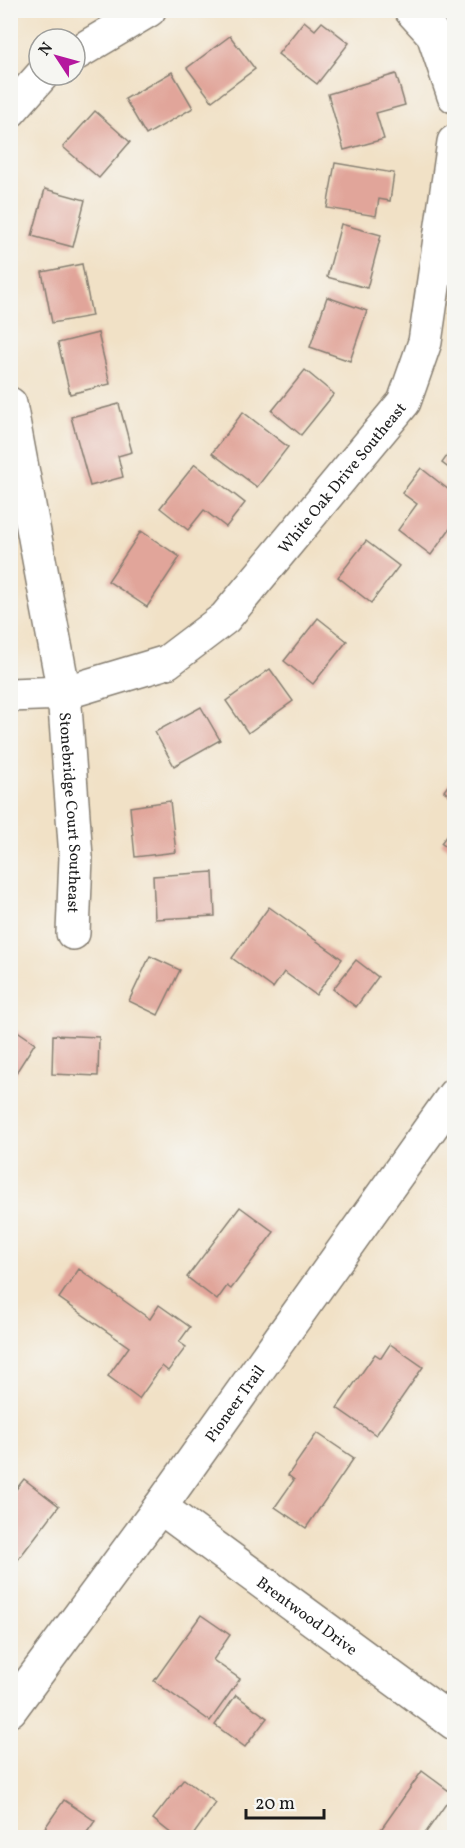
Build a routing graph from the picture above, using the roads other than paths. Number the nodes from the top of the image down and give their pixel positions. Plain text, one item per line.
1 (149, 10) edge
2 (411, 10) edge
3 (87, 47) edge
4 (31, 87) edge
5 (454, 96) edge
6 (10, 111) edge
7 (454, 142) edge
8 (10, 404) edge
9 (64, 693) junction
10 (10, 695) edge
11 (73, 933) dead end
12 (454, 1095) edge
13 (160, 1507) junction
14 (10, 1710) edge
15 (454, 1723) edge

1 - 3 street
2 - 5 street
4 - 6 street
7 - 9 street, White Oak Drive Southeast
8 - 9 street
9 - 10 street, White Oak Drive Southeast
9 - 11 street, Stonebridge Court Southeast
12 - 13 street, Pioneer Trail
13 - 14 street, Pioneer Trail
13 - 15 street, Brentwood Drive

